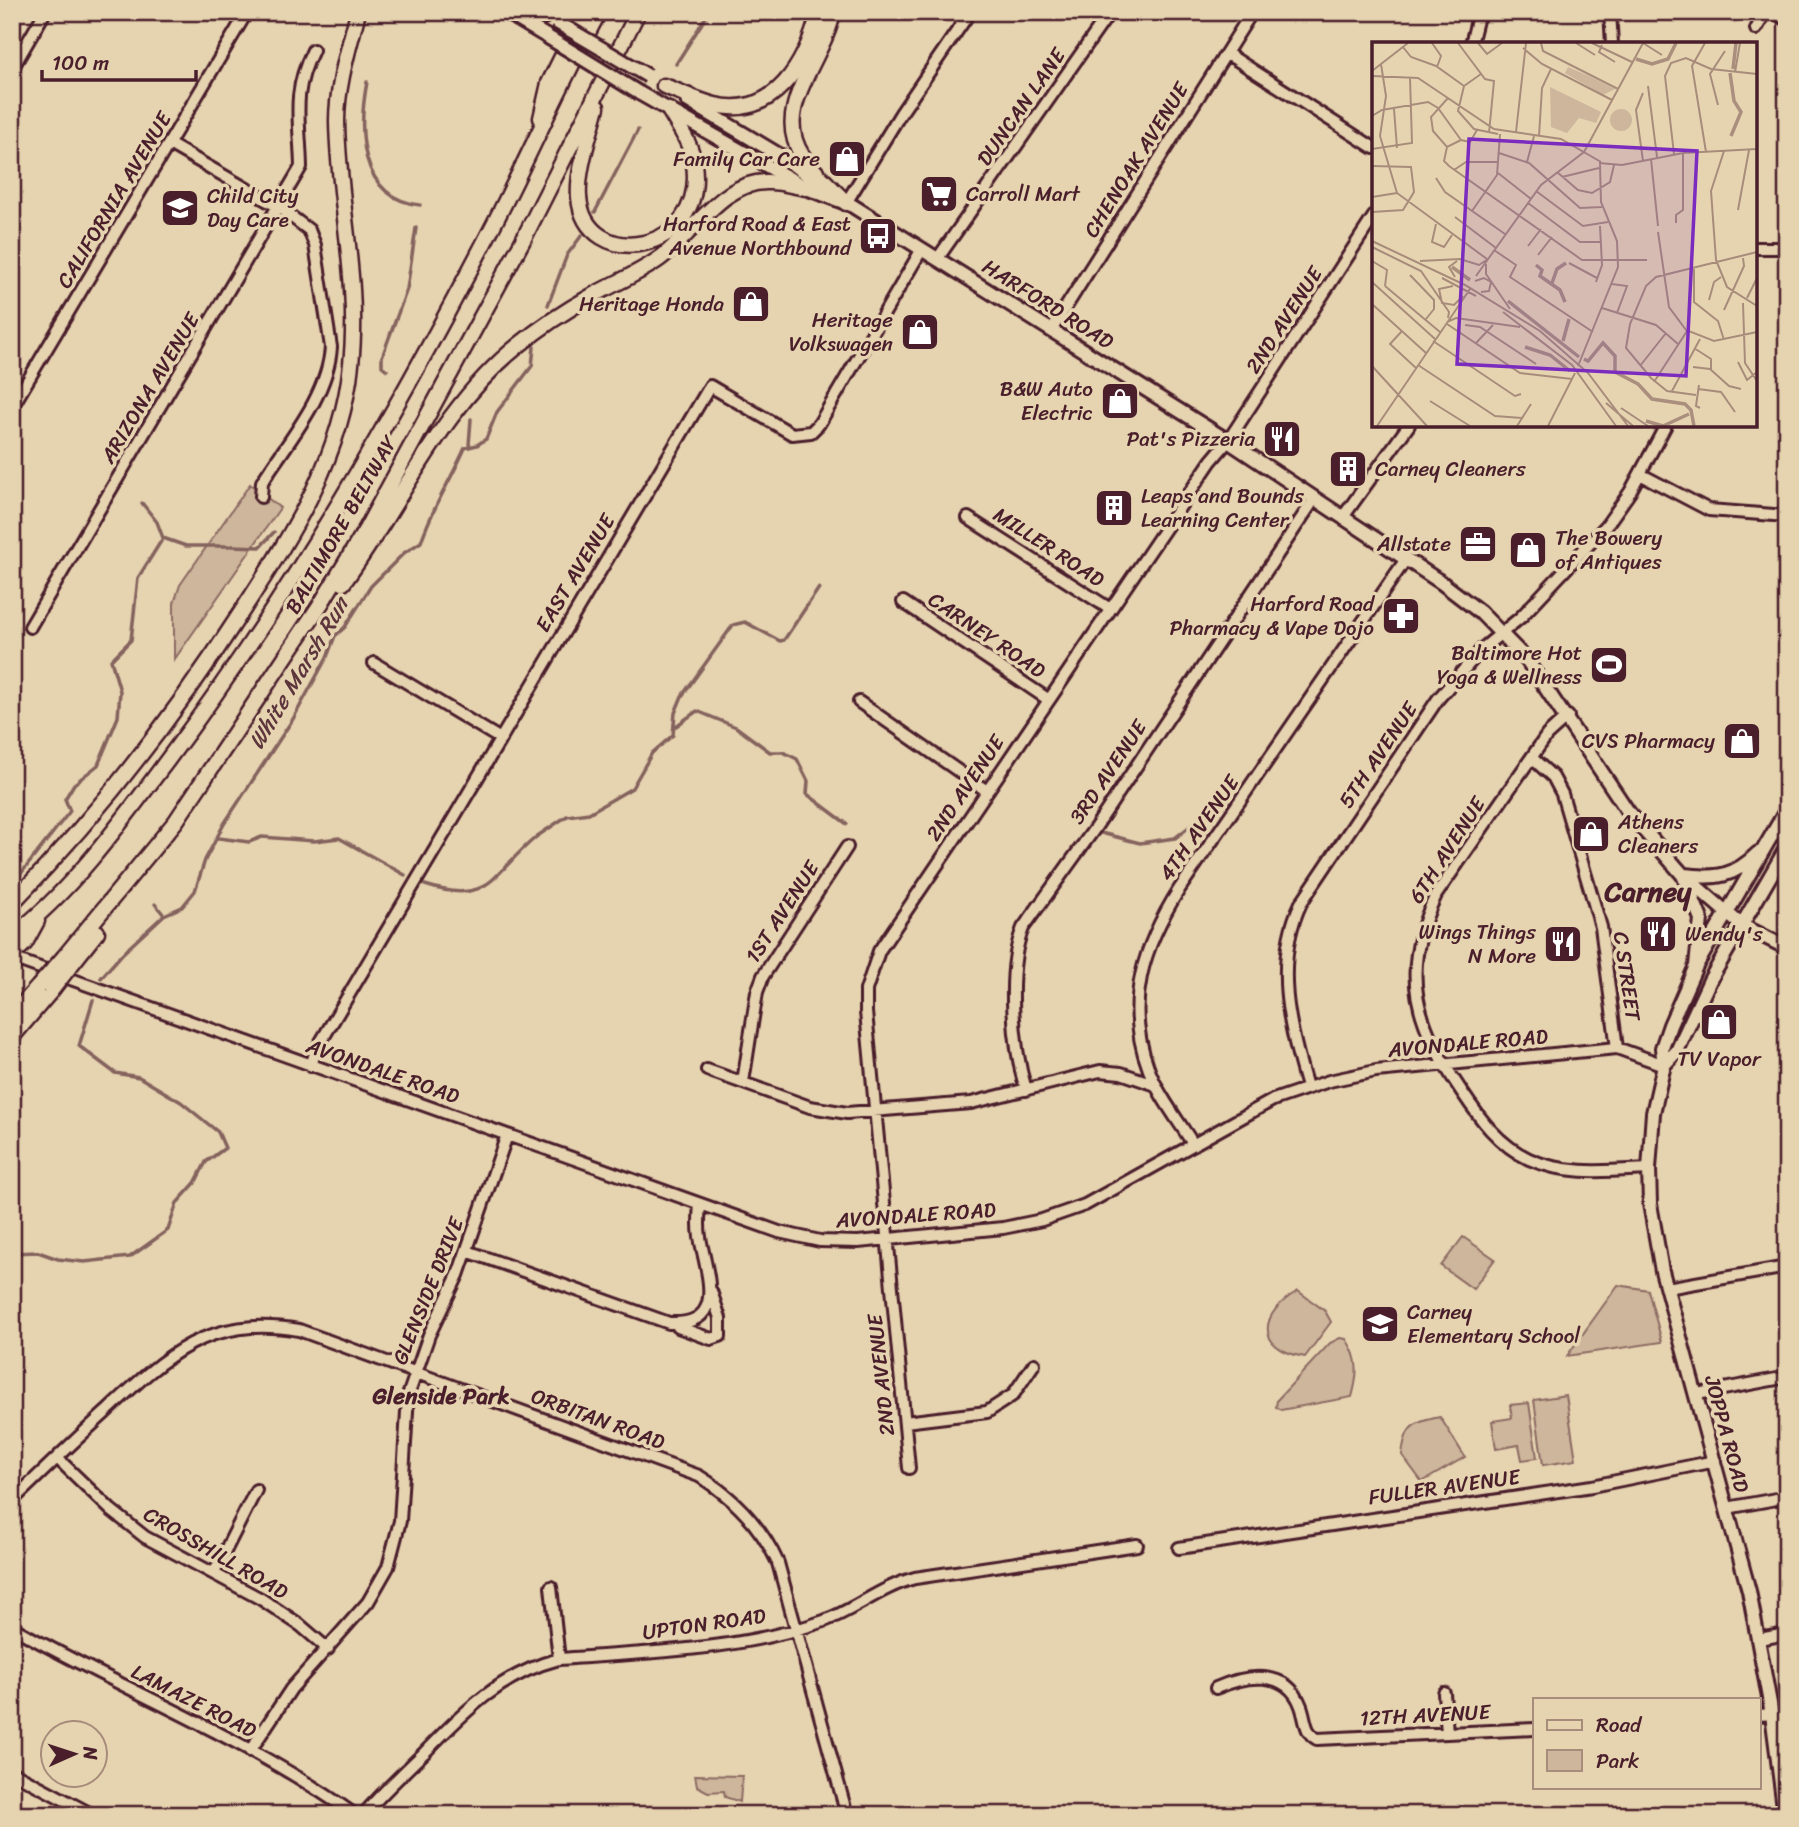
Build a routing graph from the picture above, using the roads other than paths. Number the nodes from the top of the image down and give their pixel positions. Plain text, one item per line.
1 (45, 12) edge
2 (247, 12) edge
3 (358, 12) edge
4 (506, 12) edge
5 (584, 12) edge
6 (599, 12) edge
7 (638, 12) edge
8 (644, 12) edge
9 (819, 12) edge
10 (833, 12) edge
11 (970, 12) edge
12 (1111, 12) edge
13 (1252, 12) edge
14 (1479, 12) edge
15 (1611, 12) edge
16 (1766, 12) edge
17 (1775, 12) edge
18 (545, 15) edge
19 (1787, 20) edge
20 (632, 27) junction
21 (1756, 29) dead end
22 (1472, 42) edge
23 (1612, 42) edge
24 (313, 50) dead end
25 (1226, 52) junction
26 (12, 69) edge
27 (602, 84) junction
28 (664, 86) junction
29 (669, 110) junction
30 (536, 140) junction
31 (170, 144) junction
32 (1372, 147) edge
33 (806, 187) junction
34 (846, 203) junction
35 (280, 208) junction
36 (1372, 219) edge
37 (1757, 248) edge
38 (1787, 248) edge
39 (922, 249) junction
40 (938, 258) junction
41 (1052, 329) junction
42 (12, 407) edge
43 (1408, 427) edge
44 (1665, 427) edge
45 (1228, 441) junction
46 (1640, 474) junction
47 (261, 498) dead end
48 (1315, 498) junction
49 (1787, 516) edge
50 (1343, 517) junction
51 (968, 518) dead end
52 (1406, 559) junction
53 (903, 602) dead end
54 (1110, 609) junction
55 (30, 627) dead end
56 (1502, 632) junction
57 (295, 645) junction
58 (374, 663) dead end
59 (1049, 700) junction
60 (859, 702) dead end
61 (1568, 716) junction
62 (499, 738) junction
63 (1532, 758) junction
64 (987, 791) junction
65 (1787, 809) edge
66 (1768, 842) junction
67 (1787, 847) edge
68 (847, 848) dead end
69 (1683, 875) junction
70 (12, 903) edge
71 (1727, 915) junction
72 (1741, 925) junction
73 (18, 939) edge
74 (1787, 948) edge
75 (12, 957) edge
76 (1696, 966) junction
77 (44, 989) junction
78 (12, 1016) edge
79 (12, 1037) edge
80 (1617, 1048) junction
81 (1443, 1064) junction
82 (1664, 1065) junction
83 (311, 1066) junction
84 (707, 1070) dead end
85 (743, 1082) junction
86 (1156, 1085) junction
87 (1307, 1087) junction
88 (1026, 1090) junction
89 (875, 1113) junction
90 (507, 1135) junction
91 (1193, 1144) junction
92 (1649, 1169) junction
93 (700, 1204) junction
94 (887, 1239) junction
95 (467, 1251) junction
96 (1787, 1267) edge
97 (1667, 1288) junction
98 (712, 1292) junction
99 (669, 1324) junction
100 (1034, 1364) dead end
101 (415, 1374) junction
102 (1787, 1377) edge
103 (1697, 1394) junction
104 (905, 1422) junction
105 (57, 1458) junction
106 (1715, 1461) junction
107 (909, 1468) dead end
108 (257, 1490) dead end
109 (1787, 1497) edge
110 (12, 1501) edge
111 (1727, 1508) junction
112 (1137, 1545) dead end
113 (1179, 1548) dead end
114 (214, 1573) junction
115 (551, 1587) dead end
116 (12, 1627) edge
117 (796, 1629) junction
118 (1787, 1634) edge
119 (1759, 1639) junction
120 (328, 1649) junction
121 (559, 1659) junction
122 (1216, 1688) dead end
123 (1444, 1693) dead end
124 (1765, 1715) edge
125 (1533, 1729) edge
126 (1447, 1733) junction
127 (250, 1751) junction
128 (12, 1772) edge
129 (93, 1815) edge
130 (355, 1815) edge
131 (363, 1815) edge
132 (847, 1815) edge
133 (1785, 1815) edge

1 - 26 street
2 - 31 street, CALIFORNIA AVENUE
3 - 70 highway
4 - 29 main road, HARFORD ROAD, bridge
5 - 30 highway
6 - 30 highway, BALTIMORE BELTWAY
7 - 20 highway, BALTIMORE BELTWAY
8 - 20 highway
9 - 28 highway
10 - 34 highway
11 - 34 street
12 - 40 street, DUNCAN LANE
13 - 25 street, CHENOAK AVENUE
14 - 22 street
15 - 23 street
16 - 21 street
17 - 19 street
18 - 28 main road, HARFORD ROAD, bridge
20 - 27 highway, BALTIMORE BELTWAY
24 - 35 street, ARIZONA AVENUE
25 - 32 street
25 - 41 street, CHENOAK AVENUE
27 - 29 highway
27 - 57 highway, BALTIMORE BELTWAY
28 - 34 main road, HARFORD ROAD
29 - 33 main road, HARFORD ROAD
30 - 73 highway, BALTIMORE BELTWAY
31 - 35 street
31 - 42 street, CALIFORNIA AVENUE
33 - 34 main road, HARFORD ROAD
33 - 57 highway
34 - 39 main road, HARFORD ROAD
35 - 47 street
35 - 55 street, ARIZONA AVENUE
36 - 45 street, 2ND AVENUE
37 - 38 street
39 - 40 main road, HARFORD ROAD
39 - 62 street, EAST AVENUE
40 - 41 main road, HARFORD ROAD
41 - 45 main road, HARFORD ROAD
43 - 50 street
44 - 46 street, 5TH AVENUE
45 - 48 main road, HARFORD ROAD
45 - 54 street, 2ND AVENUE
46 - 49 street
46 - 56 street, 5TH AVENUE
48 - 50 main road, HARFORD ROAD
48 - 88 street, 3RD AVENUE
50 - 52 main road, HARFORD ROAD
51 - 54 street, MILLER ROAD
52 - 56 main road, HARFORD ROAD
52 - 86 street, 4TH AVENUE
53 - 59 street, CARNEY ROAD
54 - 59 street, 2ND AVENUE
56 - 61 main road, HARFORD ROAD
56 - 87 street, 5TH AVENUE
57 - 77 highway, BALTIMORE BELTWAY, bridge
58 - 62 street
59 - 64 street, 2ND AVENUE
60 - 64 street
61 - 63 street, 6TH AVENUE
61 - 69 main road, HARFORD ROAD
62 - 83 street, EAST AVENUE
63 - 80 street, C STREET
63 - 81 street, 6TH AVENUE
64 - 89 street, 2ND AVENUE
65 - 66 main road, JOPPA ROAD
66 - 69 main road
66 - 71 main road, JOPPA ROAD
67 - 72 main road, JOPPA ROAD
68 - 85 street, 1ST AVENUE
69 - 71 main road
69 - 76 main road
71 - 72 main road
71 - 76 main road, JOPPA ROAD
72 - 74 main road
72 - 82 main road, JOPPA ROAD
73 - 75 highway, BALTIMORE BELTWAY
75 - 83 street, AVONDALE ROAD
76 - 82 main road, JOPPA ROAD
77 - 78 highway, BALTIMORE BELTWAY
77 - 79 highway
80 - 81 street, AVONDALE ROAD
80 - 82 street, AVONDALE ROAD
81 - 87 street, AVONDALE ROAD
81 - 92 street, 6TH AVENUE
82 - 92 main road, JOPPA ROAD
83 - 90 street, AVONDALE ROAD
84 - 85 street
85 - 89 street
86 - 88 street
86 - 91 street, 4TH AVENUE
87 - 91 street, AVONDALE ROAD
88 - 89 street
89 - 94 street, 2ND AVENUE
90 - 93 street, AVONDALE ROAD
90 - 95 street, GLENSIDE DRIVE
91 - 94 street, AVONDALE ROAD
92 - 97 main road, JOPPA ROAD
93 - 94 street, AVONDALE ROAD
93 - 98 street
94 - 104 street, 2ND AVENUE
95 - 99 street
95 - 101 street, GLENSIDE DRIVE
96 - 97 street
97 - 103 main road, JOPPA ROAD
98 - 99 street
98 - 99 street
100 - 104 street
101 - 105 street, ORBITAN ROAD
101 - 117 street, ORBITAN ROAD
101 - 120 street, GLENSIDE DRIVE
102 - 103 street
103 - 106 main road, JOPPA ROAD
104 - 107 street, 2ND AVENUE
105 - 110 street, ORBITAN ROAD
105 - 114 street, CROSSHILL ROAD
106 - 111 main road, JOPPA ROAD
106 - 113 street, FULLER AVENUE
108 - 114 street
109 - 111 street
111 - 119 main road, JOPPA ROAD
112 - 117 street, UPTON ROAD
114 - 120 street, CROSSHILL ROAD
115 - 121 street
116 - 127 street, LAMAZE ROAD
117 - 121 street, UPTON ROAD
117 - 132 street, ORBITAN ROAD
118 - 119 street
119 - 124 main road, JOPPA ROAD
120 - 127 street, GLENSIDE DRIVE
121 - 131 street, UPTON ROAD
122 - 126 street, 12TH AVENUE
123 - 126 street
124 - 133 main road, JOPPA ROAD
125 - 126 street, 12TH AVENUE
127 - 130 street, LAMAZE ROAD
128 - 129 street

